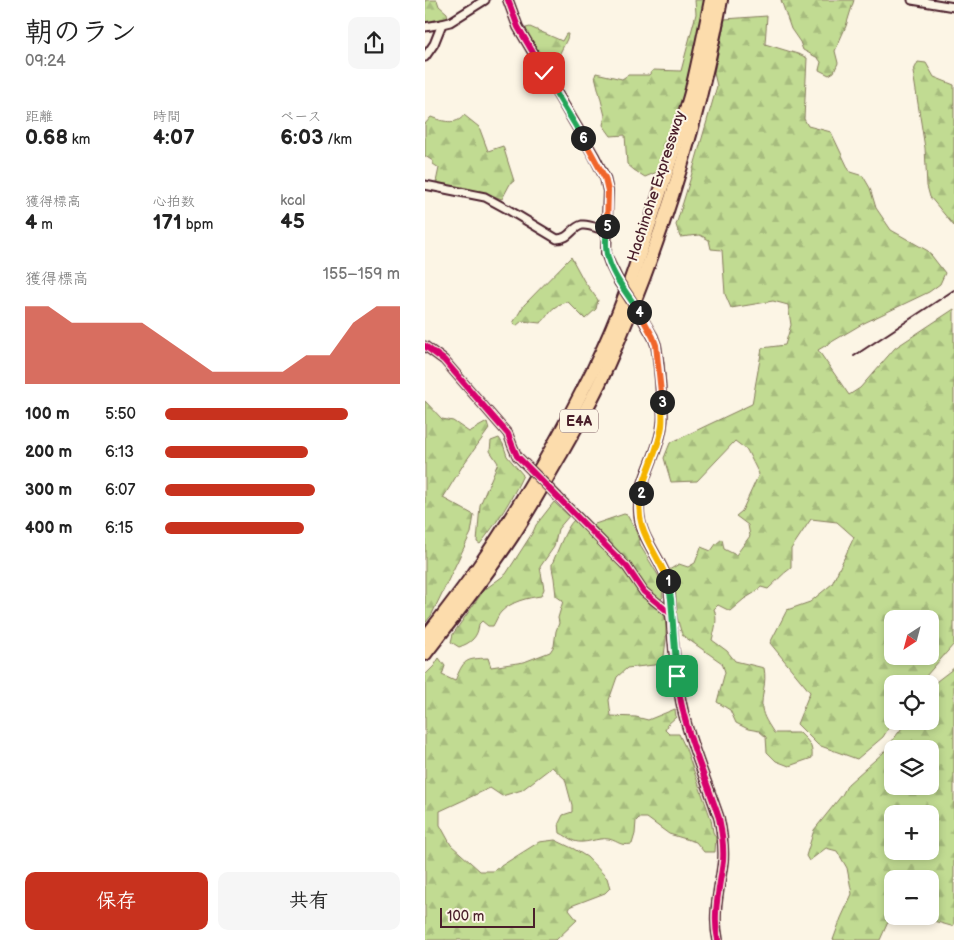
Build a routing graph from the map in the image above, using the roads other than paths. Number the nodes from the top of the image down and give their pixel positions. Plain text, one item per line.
1 (485, 0) edge
2 (508, 0) edge
3 (711, 0) edge
4 (721, 0) edge
5 (912, 0) edge
6 (954, 7) edge
7 (442, 24) junction
8 (425, 27) edge
9 (425, 57) edge
10 (425, 185) edge
11 (607, 230) junction
12 (425, 346) edge
13 (671, 614) junction
14 (425, 638) edge
15 (425, 654) edge
16 (717, 940) edge

1 - 7 street
2 - 11 street
3 - 14 highway, Hachinohe Expressway / E4A
4 - 15 highway, Hachinohe Expressway / E4A
5 - 6 street
7 - 8 street
7 - 9 street
10 - 11 street
11 - 13 street, bridge
12 - 13 street, bridge
13 - 16 street

